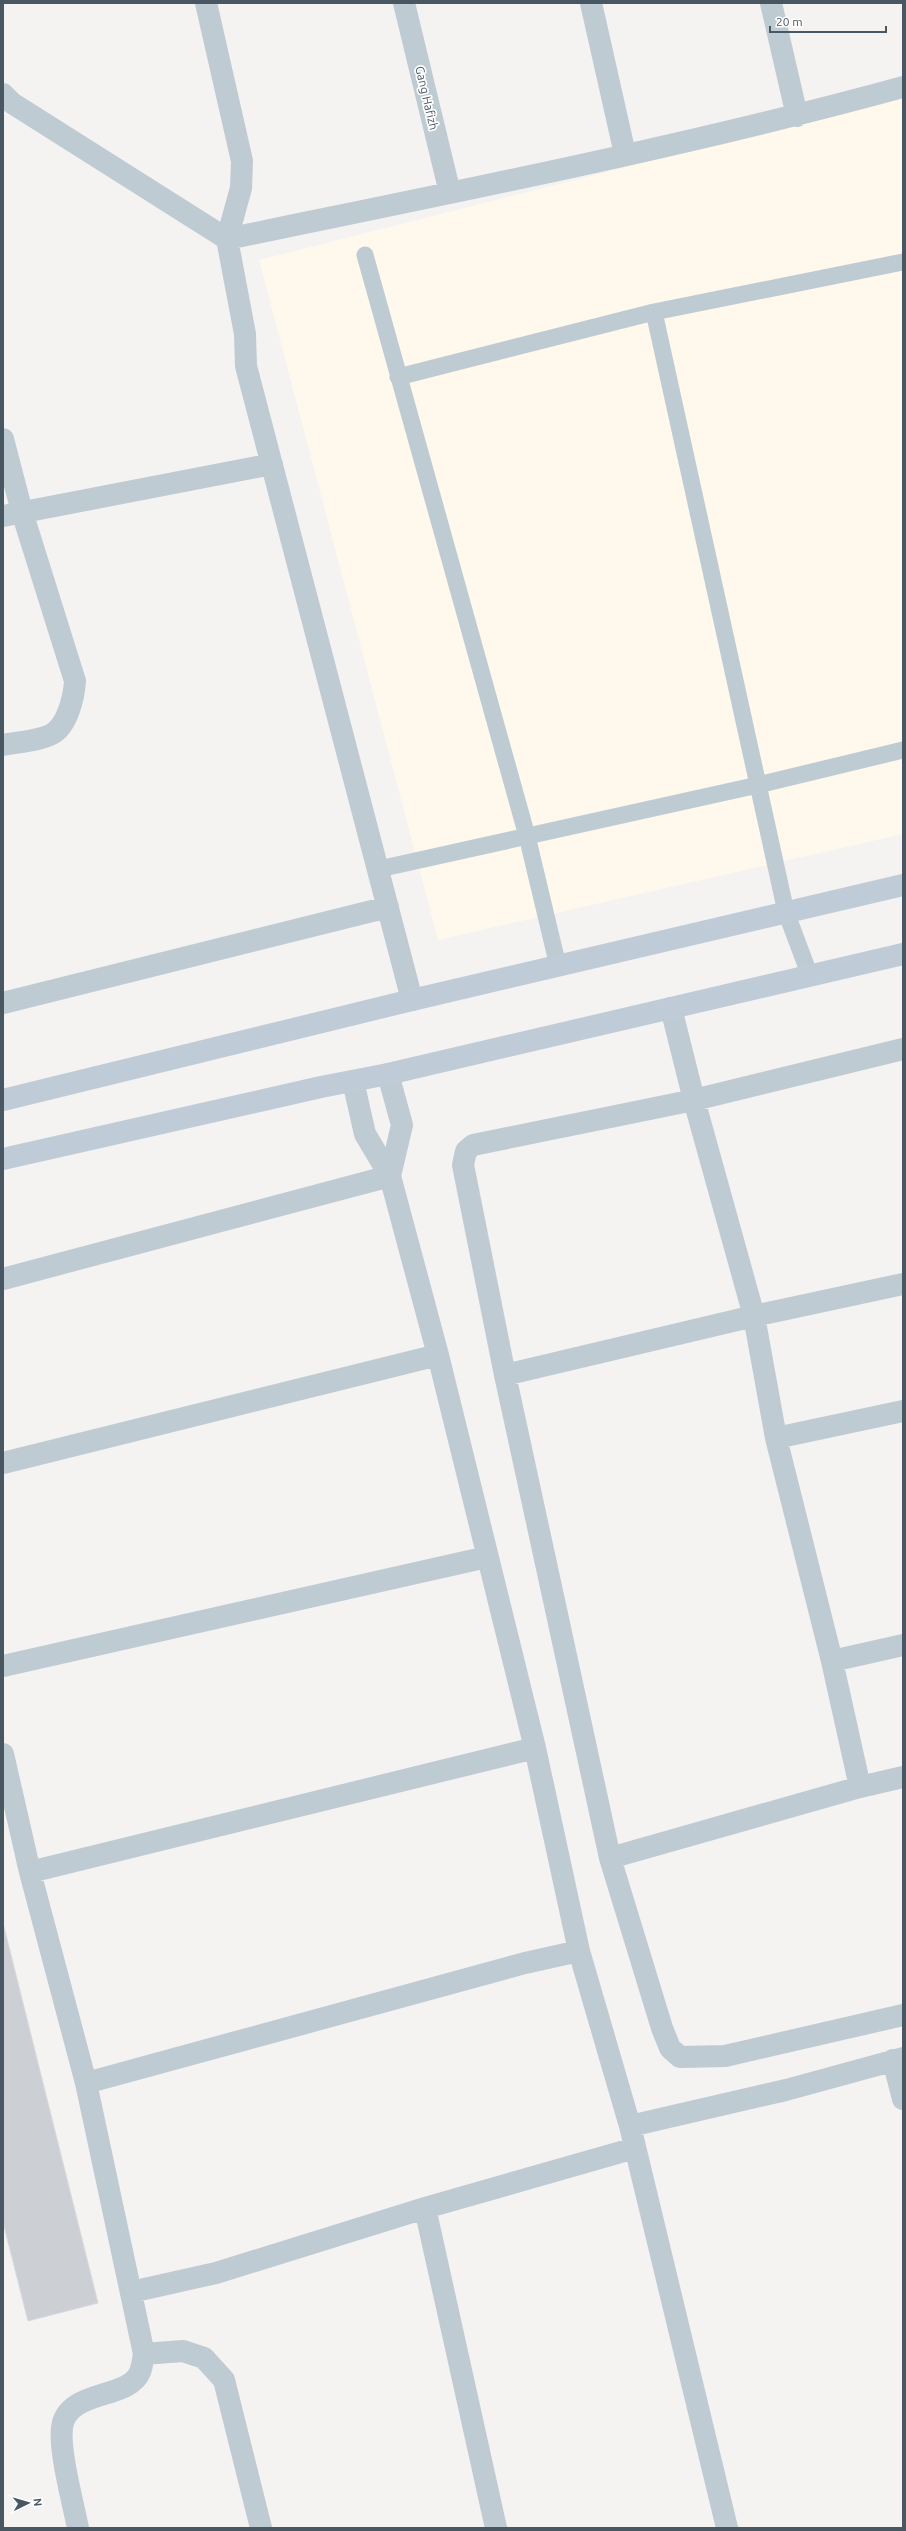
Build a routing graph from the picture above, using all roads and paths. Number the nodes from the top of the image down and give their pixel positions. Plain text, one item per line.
1 (206, 3) edge
2 (404, 3) edge
3 (591, 3) edge
4 (771, 3) edge
5 (903, 87) edge
6 (3, 94) edge
7 (797, 116) junction
8 (625, 154) junction
9 (450, 193) junction
10 (227, 239) junction
11 (365, 255) dead end
12 (903, 262) edge
13 (654, 312) junction
14 (398, 377) junction
15 (3, 439) edge
16 (272, 464) junction
17 (13, 514) edge
18 (3, 745) edge
19 (903, 750) edge
20 (758, 785) junction
21 (527, 836) junction
22 (379, 869) junction
23 (903, 885) edge
24 (388, 907) junction
25 (786, 912) junction
26 (903, 954) edge
27 (558, 966) junction
28 (810, 976) junction
29 (412, 1000) junction
30 (3, 1003) edge
31 (671, 1008) junction
32 (903, 1049) edge
33 (388, 1074) junction
34 (353, 1081) junction
35 (3, 1100) edge
36 (694, 1100) junction
37 (3, 1160) edge
38 (390, 1176) junction
39 (3, 1279) edge
40 (903, 1284) edge
41 (754, 1316) junction
42 (438, 1355) junction
43 (505, 1375) junction
44 (903, 1411) edge
45 (776, 1438) junction
46 (3, 1463) edge
47 (487, 1557) junction
48 (903, 1645) edge
49 (832, 1661) junction
50 (3, 1666) edge
51 (535, 1748) junction
52 (3, 1754) edge
53 (903, 1778) edge
54 (860, 1787) junction
55 (610, 1858) junction
56 (30, 1872) junction
57 (579, 1951) junction
58 (903, 2015) edge
59 (898, 2059) edge
60 (86, 2083) junction
61 (903, 2099) edge
62 (630, 2126) junction
63 (636, 2148) junction
64 (425, 2208) junction
65 (131, 2292) junction
66 (144, 2354) junction
67 (78, 2528) edge
68 (260, 2528) edge
69 (496, 2528) edge
70 (727, 2528) edge

1 - 10 street
2 - 9 street, Gang Hafizh
3 - 8 street
4 - 7 street
5 - 7 street
6 - 10 street
7 - 8 street
8 - 9 street
9 - 10 street
10 - 16 street
11 - 14 lane
12 - 13 lane
13 - 14 lane
13 - 20 lane
14 - 21 lane
15 - 17 street
16 - 17 street
16 - 22 street
17 - 18 street
19 - 20 lane
20 - 21 lane
20 - 25 lane
21 - 22 lane
21 - 27 lane
22 - 24 street
23 - 25 main road
24 - 29 street
24 - 30 street
25 - 27 main road
25 - 28 lane
26 - 28 main road
27 - 29 main road
28 - 31 main road
29 - 35 main road
31 - 33 main road
31 - 36 street
32 - 36 street
33 - 34 main road
33 - 38 street
34 - 37 main road
34 - 38 street
36 - 41 street
36 - 43 street
38 - 39 street
38 - 42 street
40 - 41 street
41 - 43 street
41 - 45 street
42 - 46 street
42 - 47 street
43 - 55 street
44 - 45 street
45 - 49 street
47 - 50 street
47 - 51 street
48 - 49 street
49 - 54 street
51 - 56 street
51 - 57 street
52 - 56 street
53 - 54 street
54 - 55 street
55 - 58 street
56 - 60 street
57 - 60 street
57 - 62 street
59 - 61 street
59 - 62 street
60 - 65 street
62 - 63 street
63 - 64 street
63 - 70 street
64 - 65 street
64 - 69 street
65 - 66 street
66 - 67 street
66 - 68 street

